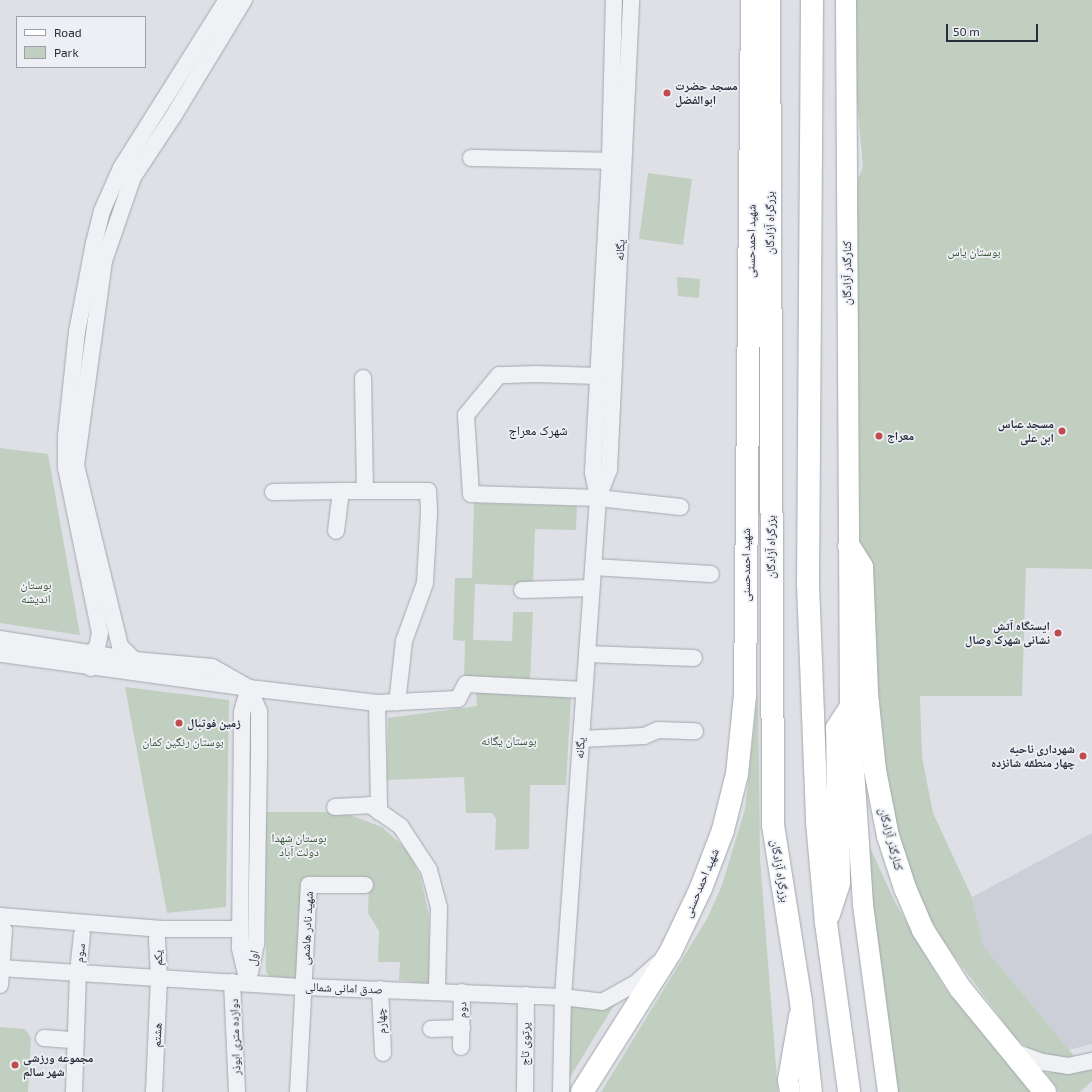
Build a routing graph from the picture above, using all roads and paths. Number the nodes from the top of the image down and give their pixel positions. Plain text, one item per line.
1 (227, 0) edge
2 (244, 0) edge
3 (614, 0) edge
4 (631, 0) edge
5 (752, 0) edge
6 (769, 0) edge
7 (812, 0) edge
8 (846, 0) edge
9 (471, 158) dead end
10 (617, 160) junction
11 (598, 376) junction
12 (363, 378) dead end
13 (341, 491) junction
14 (365, 491) junction
15 (273, 492) dead end
16 (598, 498) junction
17 (681, 506) dead end
18 (336, 531) dead end
19 (849, 546) junction
20 (593, 567) junction
21 (711, 574) dead end
22 (591, 588) junction
23 (522, 590) dead end
24 (0, 639) edge
25 (0, 654) edge
26 (587, 654) junction
27 (694, 658) dead end
28 (134, 660) junction
29 (91, 661) junction
30 (249, 688) junction
31 (584, 690) junction
32 (377, 703) junction
33 (397, 703) junction
34 (850, 708) junction
35 (695, 731) dead end
36 (581, 739) junction
37 (335, 807) dead end
38 (379, 812) junction
39 (365, 884) dead end
40 (2, 923) edge
41 (826, 923) junction
42 (240, 929) junction
43 (82, 934) dead end
44 (157, 938) dead end
45 (671, 951) junction
46 (1, 968) edge
47 (78, 972) junction
48 (159, 977) junction
49 (240, 982) junction
50 (0, 985) edge
51 (304, 987) junction
52 (380, 989) junction
53 (437, 991) junction
54 (462, 992) junction
55 (526, 995) junction
56 (563, 997) junction
57 (801, 1002) junction
58 (462, 1028) junction
59 (431, 1029) dead end
60 (44, 1038) dead end
61 (75, 1040) junction
62 (461, 1047) dead end
63 (1010, 1050) junction
64 (383, 1053) dead end
65 (1092, 1061) edge
66 (74, 1092) edge
67 (154, 1092) edge
68 (237, 1092) edge
69 (298, 1092) edge
70 (524, 1092) edge
71 (561, 1092) edge
72 (582, 1092) edge
73 (790, 1092) edge
74 (811, 1092) edge
75 (849, 1092) edge
76 (888, 1092) edge
77 (1045, 1092) edge

1 - 29 street
2 - 28 street
3 - 10 street, یگانه
4 - 10 street, یگانه
5 - 45 highway, شهید احمدحسنی
6 - 57 highway, بزرگراه آزادگان
7 - 41 highway
8 - 19 main road, کنارگذر آزادگان
9 - 10 street
10 - 11 street, یگانه
10 - 16 street, یگانه
11 - 16 street, یگانه
11 - 16 street
12 - 14 street
13 - 14 street
13 - 15 street
13 - 18 street
14 - 33 street
16 - 17 street
16 - 20 street, یگانه
19 - 34 main road, کنارگذر آزادگان
19 - 63 highway, کنارگذر آزادگان
20 - 21 street
20 - 22 street, یگانه
22 - 23 street
22 - 26 street, یگانه
24 - 29 street
25 - 29 street
26 - 27 street
26 - 31 street, یگانه
28 - 29 street
28 - 30 street
29 - 30 street
30 - 32 street
30 - 42 street, اول
30 - 49 street, اول
31 - 33 street
31 - 36 street, یگانه
32 - 33 street
32 - 38 street
34 - 41 highway
34 - 76 main road, کنارگذر آزادگان
35 - 36 street
36 - 56 street, یگانه
37 - 38 street
38 - 53 street
39 - 51 street, شهید نادر هاشمی
40 - 42 street
40 - 46 street
41 - 75 highway
42 - 49 street, اول
43 - 47 street, سوم
44 - 48 street, یکم
45 - 56 street, صدق امانی شمالی
45 - 72 highway, شهید احمدحسنی
46 - 47 street, صدق امانی شمالی
46 - 50 street
47 - 48 street, صدق امانی شمالی
47 - 61 street, سوم
48 - 49 street, صدق امانی شمالی
48 - 67 street, هشتم
49 - 51 street, صدق امانی شمالی
49 - 68 street, دوازده متری ابوذر
51 - 52 street, صدق امانی شمالی
51 - 69 street, شهید نادر هاشمی
52 - 53 street, صدق امانی شمالی
52 - 64 street, چهارم
53 - 54 street, صدق امانی شمالی
54 - 55 street, صدق امانی شمالی
54 - 58 street, دوم
55 - 56 street, صدق امانی شمالی
55 - 70 street, پرتوی تاج
56 - 71 street, یگانه
57 - 73 main road
57 - 74 highway, بزرگراه آزادگان
58 - 59 street, دوم
58 - 62 street, دوم
60 - 61 street
61 - 66 street, سوم
63 - 65 street
63 - 77 highway, کنارگذر آزادگان

